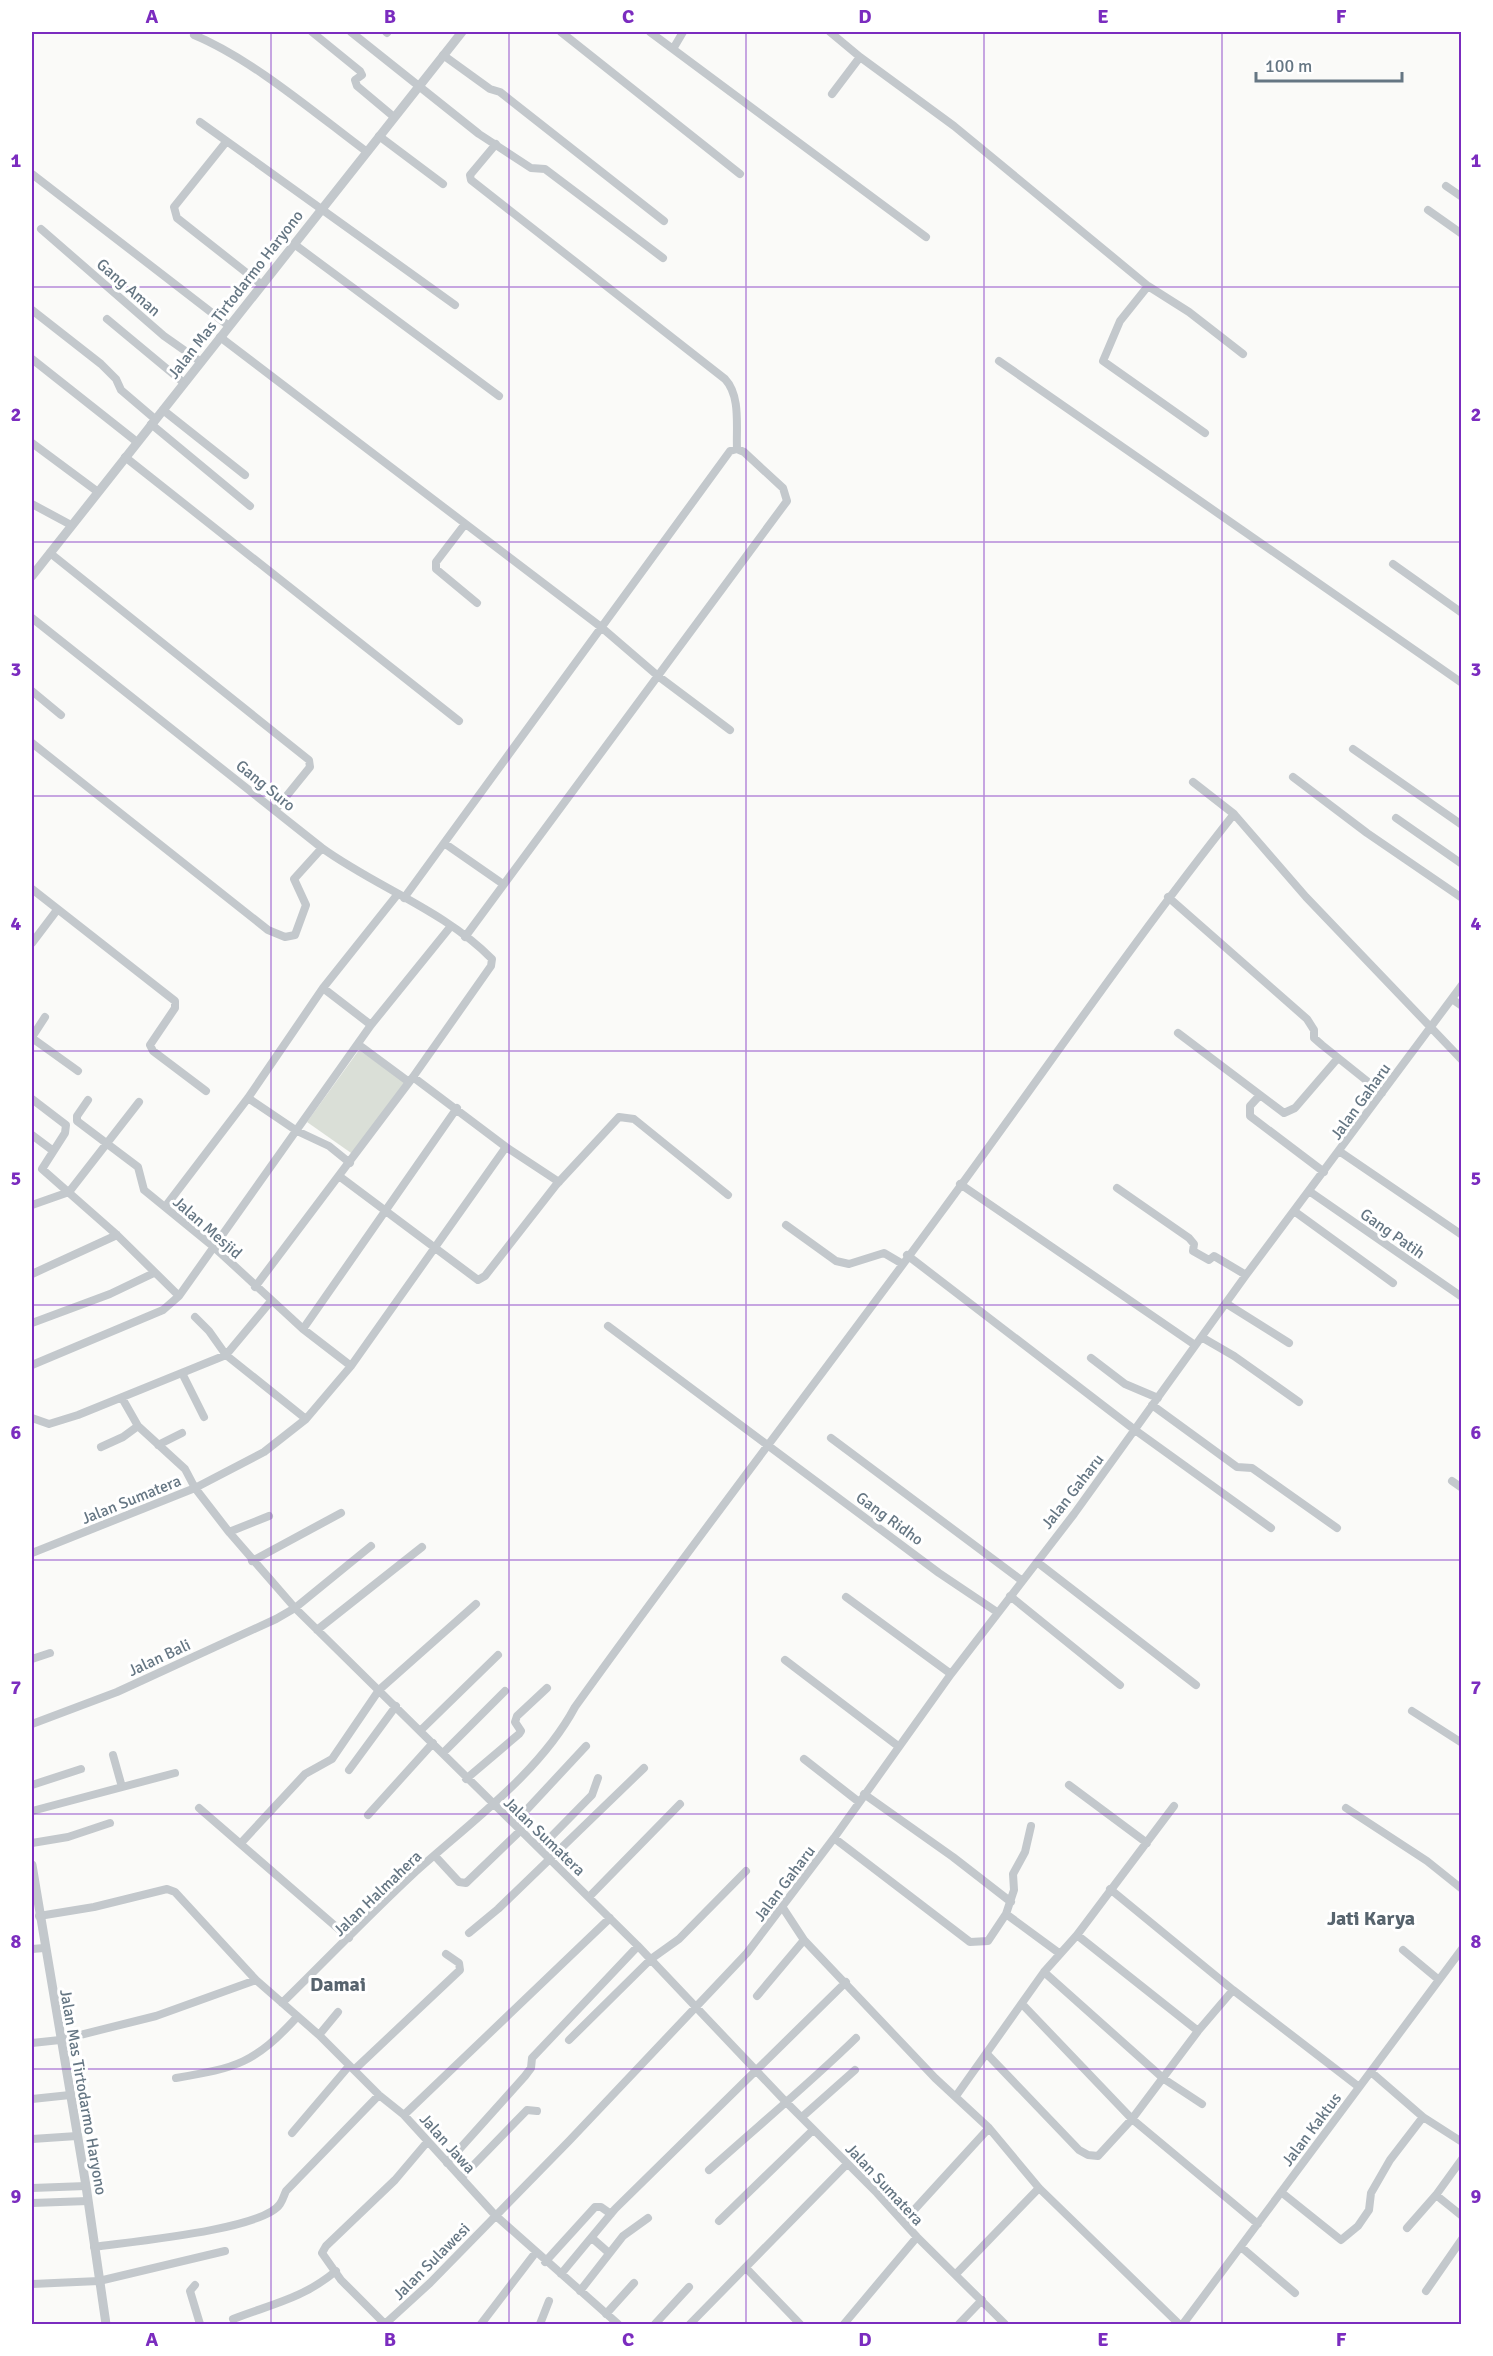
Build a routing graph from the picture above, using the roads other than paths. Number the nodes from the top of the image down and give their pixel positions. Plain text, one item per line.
1 (312, 32) edge
2 (351, 32) edge
3 (462, 32) edge
4 (561, 32) edge
5 (650, 32) edge
6 (683, 32) edge
7 (830, 32) edge
8 (194, 33) edge
9 (673, 49) junction
10 (443, 55) junction
11 (860, 57) junction
12 (419, 86) junction
13 (832, 94) dead end
14 (394, 117) junction
15 (200, 122) dead end
16 (379, 136) junction
17 (226, 142) junction
18 (496, 144) junction
19 (367, 152) junction
20 (32, 174) edge
21 (740, 174) dead end
22 (443, 184) dead end
23 (1446, 186) dead end
24 (1461, 197) edge
25 (322, 209) junction
26 (1428, 210) dead end
27 (664, 221) dead end
28 (41, 229) dead end
29 (1461, 234) edge
30 (926, 237) dead end
31 (294, 244) junction
32 (663, 258) dead end
33 (262, 285) junction
34 (1148, 286) junction
35 (455, 305) dead end
36 (32, 310) edge
37 (107, 319) dead end
38 (229, 326) junction
39 (220, 337) junction
40 (1243, 354) dead end
41 (32, 359) edge
42 (999, 361) dead end
43 (201, 362) junction
44 (184, 383) junction
45 (499, 396) dead end
46 (163, 410) junction
47 (153, 422) junction
48 (1205, 433) dead end
49 (137, 442) junction
50 (32, 443) edge
51 (737, 449) junction
52 (125, 457) junction
53 (245, 475) dead end
54 (98, 492) junction
55 (32, 504) edge
56 (250, 506) dead end
57 (465, 524) junction
58 (71, 525) junction
59 (50, 553) junction
60 (1393, 564) dead end
61 (32, 576) edge
62 (477, 603) dead end
63 (1461, 613) edge
64 (32, 618) edge
65 (602, 627) junction
66 (658, 676) junction
67 (1461, 683) edge
68 (32, 691) edge
69 (61, 715) dead end
70 (459, 721) dead end
71 (730, 730) dead end
72 (32, 743) edge
73 (1353, 749) dead end
74 (1293, 777) dead end
75 (1193, 782) dead end
76 (276, 809) junction
77 (1234, 814) junction
78 (1396, 818) dead end
79 (1461, 825) edge
80 (444, 843) junction
81 (322, 848) junction
82 (1461, 864) edge
83 (503, 885) junction
84 (32, 889) edge
85 (400, 897) junction
86 (1168, 897) junction
87 (1461, 898) edge
88 (57, 910) junction
89 (451, 926) junction
90 (465, 937) junction
91 (32, 943) edge
92 (1461, 986) edge
93 (323, 988) junction
94 (1452, 999) junction
95 (1461, 1006) edge
96 (45, 1017) dead end
97 (371, 1024) junction
98 (1431, 1027) junction
99 (1178, 1033) dead end
100 (32, 1037) edge
101 (359, 1045) junction
102 (1338, 1058) junction
103 (1461, 1060) edge
104 (78, 1071) dead end
105 (411, 1079) junction
106 (206, 1091) dead end
107 (1382, 1093) junction
108 (1260, 1095) junction
109 (248, 1098) junction
110 (32, 1099) edge
111 (88, 1100) dead end
112 (139, 1102) dead end
113 (457, 1108) junction
114 (297, 1131) junction
115 (32, 1136) edge
116 (107, 1143) junction
117 (506, 1148) junction
118 (52, 1150) junction
119 (1339, 1151) junction
120 (350, 1163) junction
121 (1324, 1172) junction
122 (339, 1176) junction
123 (559, 1182) junction
124 (960, 1184) junction
125 (1117, 1188) dead end
126 (1309, 1191) junction
127 (69, 1192) junction
128 (728, 1195) dead end
129 (32, 1205) edge
130 (165, 1207) junction
131 (386, 1210) junction
132 (1294, 1211) junction
133 (786, 1225) dead end
134 (117, 1235) junction
135 (1461, 1235) edge
136 (434, 1246) junction
137 (215, 1248) junction
138 (908, 1255) junction
139 (901, 1263) junction
140 (154, 1273) junction
141 (32, 1274) edge
142 (1246, 1275) junction
143 (1394, 1283) dead end
144 (255, 1287) junction
145 (179, 1296) junction
146 (1461, 1297) edge
147 (271, 1301) junction
148 (1227, 1304) junction
149 (195, 1317) dead end
150 (32, 1323) edge
151 (608, 1326) dead end
152 (303, 1329) junction
153 (1203, 1338) junction
154 (1289, 1343) dead end
155 (1195, 1345) junction
156 (226, 1355) junction
157 (1092, 1358) dead end
158 (32, 1365) edge
159 (351, 1366) junction
160 (182, 1373) junction
161 (122, 1398) junction
162 (1158, 1398) junction
163 (1299, 1402) dead end
164 (1152, 1405) junction
165 (204, 1417) dead end
166 (32, 1418) edge
167 (306, 1419) junction
168 (138, 1426) junction
169 (1135, 1430) junction
170 (182, 1433) dead end
171 (831, 1438) dead end
172 (158, 1445) junction
173 (767, 1445) junction
174 (101, 1447) dead end
175 (1452, 1480) dead end
176 (195, 1488) junction
177 (1461, 1488) edge
178 (341, 1513) dead end
179 (269, 1516) dead end
180 (1271, 1528) dead end
181 (1337, 1528) dead end
182 (229, 1532) junction
183 (371, 1546) dead end
184 (422, 1546) dead end
185 (32, 1554) edge
186 (252, 1561) junction
187 (1038, 1562) junction
188 (1021, 1580) junction
189 (1010, 1596) junction
190 (846, 1597) dead end
191 (476, 1604) dead end
192 (295, 1608) junction
193 (997, 1612) junction
194 (316, 1630) junction
195 (50, 1653) dead end
196 (498, 1655) dead end
197 (32, 1659) edge
198 (785, 1660) dead end
199 (951, 1674) junction
200 (1120, 1685) dead end
201 (1196, 1685) dead end
202 (547, 1688) dead end
203 (379, 1690) junction
204 (505, 1691) dead end
205 (396, 1706) junction
206 (1412, 1711) dead end
207 (32, 1724) edge
208 (420, 1731) junction
209 (432, 1743) junction
210 (1461, 1743) edge
211 (586, 1746) dead end
212 (898, 1746) junction
213 (443, 1753) junction
214 (112, 1755) dead end
215 (804, 1760) dead end
216 (644, 1768) dead end
217 (81, 1769) dead end
218 (349, 1770) dead end
219 (175, 1773) dead end
220 (597, 1778) dead end
221 (466, 1779) junction
222 (32, 1785) edge
223 (1069, 1785) dead end
224 (122, 1787) junction
225 (864, 1794) junction
226 (859, 1802) junction
227 (492, 1804) junction
228 (680, 1804) dead end
229 (1174, 1806) dead end
230 (199, 1808) dead end
231 (1346, 1808) dead end
232 (32, 1811) edge
233 (368, 1815) dead end
234 (110, 1823) dead end
235 (1031, 1826) dead end
236 (519, 1828) junction
237 (834, 1838) junction
238 (32, 1843) edge
239 (241, 1843) junction
240 (1147, 1843) junction
241 (540, 1848) junction
242 (435, 1856) junction
243 (550, 1860) junction
244 (32, 1865) edge
245 (746, 1871) dead end
246 (1461, 1889) edge
247 (1110, 1890) junction
248 (33, 1895) edge
249 (589, 1897) junction
250 (1011, 1902) junction
251 (783, 1908) junction
252 (1006, 1914) junction
253 (39, 1916) junction
254 (610, 1918) junction
255 (469, 1934) dead end
256 (1077, 1935) junction
257 (349, 1938) junction
258 (804, 1940) junction
259 (638, 1946) junction
260 (44, 1948) junction
261 (32, 1949) edge
262 (1461, 1949) edge
263 (1403, 1950) dead end
264 (1059, 1953) junction
265 (446, 1954) dead end
266 (651, 1959) junction
267 (1044, 1972) junction
268 (256, 1980) junction
269 (1439, 1980) junction
270 (846, 1982) junction
271 (1233, 1990) junction
272 (757, 1996) dead end
273 (282, 2003) junction
274 (1023, 2005) junction
275 (697, 2008) junction
276 (338, 2012) dead end
277 (297, 2017) junction
278 (1198, 2031) junction
279 (319, 2035) junction
280 (856, 2038) dead end
281 (60, 2040) junction
282 (569, 2040) dead end
283 (32, 2043) edge
284 (987, 2054) junction
285 (351, 2068) junction
286 (758, 2070) junction
287 (855, 2070) dead end
288 (1371, 2072) junction
289 (176, 2078) dead end
290 (1164, 2079) junction
291 (1359, 2087) junction
292 (70, 2095) junction
293 (379, 2095) junction
294 (956, 2096) junction
295 (32, 2099) edge
296 (785, 2101) junction
297 (1202, 2104) dead end
298 (537, 2111) dead end
299 (404, 2115) junction
300 (802, 2117) junction
301 (1423, 2117) junction
302 (1132, 2120) junction
303 (989, 2128) junction
304 (813, 2130) junction
305 (292, 2133) dead end
306 (77, 2136) junction
307 (32, 2139) edge
308 (428, 2141) junction
309 (1461, 2142) edge
310 (1461, 2159) edge
311 (447, 2163) junction
312 (847, 2164) junction
313 (709, 2170) dead end
314 (461, 2178) junction
315 (86, 2186) junction
316 (32, 2188) edge
317 (1039, 2188) junction
318 (1281, 2192) junction
319 (1436, 2195) junction
320 (88, 2201) junction
321 (32, 2203) edge
322 (611, 2214) junction
323 (495, 2215) junction
324 (1461, 2216) edge
325 (648, 2218) dead end
326 (719, 2221) dead end
327 (904, 2221) junction
328 (1258, 2224) junction
329 (1407, 2228) dead end
330 (917, 2237) junction
331 (591, 2238) junction
332 (1461, 2239) edge
333 (94, 2247) junction
334 (1241, 2247) junction
335 (225, 2251) dead end
336 (536, 2252) junction
337 (609, 2253) junction
338 (545, 2262) junction
339 (746, 2268) junction
340 (336, 2271) junction
341 (561, 2274) junction
342 (956, 2274) junction
343 (99, 2281) junction
344 (634, 2283) dead end
345 (32, 2284) edge
346 (195, 2285) dead end
347 (689, 2288) dead end
348 (580, 2291) junction
349 (1426, 2291) dead end
350 (1295, 2293) dead end
351 (982, 2300) junction
352 (549, 2301) dead end
353 (606, 2314) junction
354 (233, 2319) dead end
355 (385, 2324) edge
356 (106, 2325) edge
357 (200, 2325) edge
358 (481, 2325) edge
359 (540, 2325) edge
360 (618, 2325) edge
361 (655, 2325) edge
362 (690, 2325) edge
363 (800, 2325) edge
364 (844, 2325) edge
365 (959, 2325) edge
366 (1005, 2325) edge
367 (1181, 2325) edge

1 - 14 street
2 - 12 street
3 - 10 street, Jalan Mas Tirtodarmo Haryono
4 - 21 street
5 - 9 street
6 - 9 street
7 - 11 street
8 - 19 street
9 - 30 street
10 - 12 street, Jalan Mas Tirtodarmo Haryono
10 - 27 street
11 - 13 street
11 - 34 street
12 - 14 street, Jalan Mas Tirtodarmo Haryono
12 - 18 street
14 - 16 street, Jalan Mas Tirtodarmo Haryono
15 - 17 street
16 - 19 street, Jalan Mas Tirtodarmo Haryono
16 - 22 street
17 - 25 street
17 - 33 street
18 - 32 street
18 - 51 street
19 - 25 street, Jalan Mas Tirtodarmo Haryono
20 - 38 street
23 - 24 street
25 - 31 street, Jalan Mas Tirtodarmo Haryono
25 - 35 street
26 - 29 street
28 - 43 street, Gang Aman
31 - 33 street, Jalan Mas Tirtodarmo Haryono
31 - 45 street
33 - 38 street, Jalan Mas Tirtodarmo Haryono
34 - 40 street
34 - 48 street
36 - 47 street
37 - 44 street
38 - 39 street, Jalan Mas Tirtodarmo Haryono
39 - 43 street, Jalan Mas Tirtodarmo Haryono
39 - 57 street
41 - 49 street
42 - 67 street
43 - 44 street, Jalan Mas Tirtodarmo Haryono
44 - 46 street, Jalan Mas Tirtodarmo Haryono
46 - 47 street, Jalan Mas Tirtodarmo Haryono
46 - 53 street
47 - 49 street, Jalan Mas Tirtodarmo Haryono
47 - 56 street
49 - 52 street, Jalan Mas Tirtodarmo Haryono
50 - 54 street
51 - 65 street
51 - 66 street
52 - 54 street, Jalan Mas Tirtodarmo Haryono
52 - 70 street
54 - 58 street, Jalan Mas Tirtodarmo Haryono
55 - 58 street
57 - 62 street
57 - 65 street
58 - 59 street, Jalan Mas Tirtodarmo Haryono
59 - 61 street, Jalan Mas Tirtodarmo Haryono
59 - 76 street
60 - 63 street
64 - 76 street, Gang Suro
65 - 66 street
65 - 80 street
66 - 71 street
66 - 83 street
68 - 69 street
72 - 81 street
73 - 79 street
74 - 87 street
75 - 77 street
76 - 81 street, Gang Suro
77 - 86 street, Jalan Halmahera
77 - 98 street
78 - 82 street
80 - 83 street
80 - 85 street
81 - 85 street, Gang Suro
83 - 90 street
84 - 88 street
85 - 89 street, Gang Suro
85 - 93 street
86 - 102 street
86 - 124 street, Jalan Halmahera
88 - 91 street
88 - 106 street
89 - 90 street, Gang Suro
89 - 97 street
90 - 105 street, Gang Suro
92 - 94 street, Jalan Gaharu
93 - 97 street
93 - 109 street
94 - 95 street
94 - 98 street, Jalan Gaharu
96 - 100 street
97 - 101 street
98 - 103 street
98 - 107 street, Jalan Gaharu
99 - 108 street
100 - 104 street
101 - 105 street
101 - 114 street
102 - 107 street
102 - 108 street
105 - 113 street
105 - 120 street
107 - 119 street, Jalan Gaharu
108 - 121 street
109 - 114 street
109 - 130 street
110 - 118 street
111 - 116 street, Jalan Mesjid
112 - 116 street
113 - 117 street
113 - 131 street
114 - 120 street
114 - 137 street
115 - 118 street
116 - 127 street
116 - 130 street, Jalan Mesjid
117 - 123 street
117 - 136 street
118 - 127 street
119 - 121 street, Jalan Gaharu
119 - 135 street
120 - 122 street
121 - 126 street, Jalan Gaharu
122 - 131 street
122 - 144 street
123 - 128 street
123 - 136 street
124 - 138 street, Jalan Halmahera
124 - 155 street
125 - 142 street
126 - 132 street, Jalan Gaharu
126 - 146 street, Gang Patih
127 - 129 street
127 - 134 street
130 - 137 street, Jalan Mesjid
131 - 136 street
131 - 152 street
132 - 142 street, Jalan Gaharu
132 - 143 street
133 - 139 street
134 - 140 street
134 - 141 street
136 - 159 street
137 - 144 street, Jalan Mesjid
137 - 145 street
138 - 139 street, Jalan Halmahera
138 - 169 street
139 - 173 street, Jalan Halmahera
140 - 145 street
140 - 150 street
142 - 148 street, Jalan Gaharu
144 - 147 street, Jalan Mesjid
145 - 158 street
147 - 152 street, Jalan Mesjid
147 - 156 street
148 - 153 street, Jalan Gaharu
148 - 154 street
149 - 156 street
151 - 173 street, Gang Ridho
152 - 159 street, Jalan Mesjid
153 - 155 street, Jalan Gaharu
153 - 163 street
155 - 162 street, Jalan Gaharu
156 - 160 street
156 - 167 street
157 - 162 street
159 - 167 street
160 - 161 street
160 - 165 street
161 - 166 street
161 - 168 street
162 - 164 street, Jalan Gaharu
164 - 169 street, Jalan Gaharu
164 - 181 street
167 - 176 street
168 - 172 street
168 - 174 street
169 - 180 street
169 - 187 street, Jalan Gaharu
170 - 172 street
171 - 188 street
172 - 176 street
173 - 193 street, Gang Ridho
173 - 227 street, Jalan Halmahera
175 - 177 street
176 - 182 street, Jalan Sumatera
176 - 185 street, Jalan Sumatera
178 - 186 street
179 - 182 street
182 - 186 street, Jalan Sumatera
183 - 192 street, Jalan Bali
184 - 194 street
186 - 192 street, Jalan Sumatera
187 - 188 street, Jalan Gaharu
187 - 201 street
188 - 189 street, Jalan Gaharu
189 - 193 street, Jalan Gaharu
189 - 200 street
190 - 199 street
191 - 203 street
192 - 194 street, Jalan Sumatera
192 - 207 street, Jalan Bali
193 - 199 street, Jalan Gaharu
194 - 203 street, Jalan Sumatera
195 - 197 street
196 - 208 street
198 - 212 street
199 - 212 street, Jalan Gaharu
202 - 221 street
203 - 205 street, Jalan Sumatera
203 - 239 street
204 - 213 street
205 - 208 street, Jalan Sumatera
205 - 218 street
206 - 210 street
208 - 209 street, Jalan Sumatera
209 - 213 street, Jalan Sumatera
209 - 233 street
211 - 236 street
212 - 225 street, Jalan Gaharu
213 - 221 street, Jalan Sumatera
214 - 224 street
215 - 226 street
216 - 243 street
217 - 222 street
219 - 224 street
220 - 241 street
221 - 227 street, Jalan Sumatera
223 - 240 street
224 - 232 street
225 - 226 street, Jalan Gaharu
225 - 250 street
226 - 237 street, Jalan Gaharu
227 - 236 street, Jalan Sumatera
227 - 242 street, Jalan Halmahera
228 - 249 street
229 - 240 street
230 - 239 street
231 - 246 street
234 - 238 street
235 - 250 street
236 - 241 street, Jalan Sumatera
236 - 242 street
237 - 251 street, Jalan Gaharu
237 - 252 street
239 - 257 street
240 - 247 street
241 - 243 street, Jalan Sumatera
242 - 257 street, Jalan Halmahera
243 - 249 street, Jalan Sumatera
243 - 255 street
244 - 248 street, Jalan Mas Tirtodarmo Haryono
245 - 266 street
247 - 256 street
247 - 271 street
248 - 253 street, Jalan Mas Tirtodarmo Haryono
249 - 254 street, Jalan Sumatera
250 - 252 street
251 - 258 street
251 - 275 street, Jalan Gaharu
252 - 264 street
253 - 260 street, Jalan Mas Tirtodarmo Haryono
253 - 268 street, Jalan Jawa
254 - 259 street, Jalan Sumatera
254 - 299 street
256 - 264 street
256 - 278 street
257 - 273 street, Jalan Halmahera
258 - 270 street
258 - 272 street
259 - 266 street, Jalan Sumatera
259 - 311 street
260 - 261 street
260 - 281 street, Jalan Mas Tirtodarmo Haryono
262 - 269 street, Jalan Kaktus
263 - 269 street
264 - 267 street
265 - 285 street
266 - 275 street, Jalan Sumatera
266 - 282 street
267 - 274 street
267 - 290 street
268 - 273 street, Jalan Jawa
268 - 281 street
269 - 288 street, Jalan Kaktus
270 - 286 street
270 - 294 street
271 - 278 street
271 - 291 street
273 - 277 street, Jalan Jawa
274 - 284 street
274 - 302 street
275 - 286 street, Jalan Sumatera
275 - 323 street, Jalan Gaharu
276 - 279 street
277 - 279 street, Jalan Jawa
277 - 289 street
278 - 290 street
279 - 285 street, Jalan Jawa
280 - 296 street
281 - 283 street
281 - 292 street, Jalan Mas Tirtodarmo Haryono
284 - 294 street
284 - 302 street
285 - 293 street, Jalan Jawa
285 - 305 street
286 - 296 street, Jalan Sumatera
286 - 322 street
287 - 300 street
288 - 291 street, Jalan Kaktus
288 - 301 street
290 - 297 street
290 - 302 street
291 - 318 street, Jalan Kaktus
292 - 295 street
292 - 306 street, Jalan Mas Tirtodarmo Haryono
293 - 299 street, Jalan Jawa
293 - 333 street
294 - 303 street
296 - 300 street, Jalan Sumatera
296 - 313 street
298 - 314 street
299 - 308 street, Jalan Jawa
300 - 304 street, Jalan Sumatera
301 - 309 street
301 - 318 street
302 - 328 street
303 - 317 street
303 - 327 street
304 - 312 street, Jalan Sumatera
304 - 326 street
306 - 307 street
306 - 315 street, Jalan Mas Tirtodarmo Haryono
308 - 311 street, Jalan Jawa
308 - 340 street
310 - 319 street
311 - 314 street, Jalan Jawa
312 - 327 street, Jalan Sumatera
312 - 339 street
314 - 323 street, Jalan Jawa
315 - 316 street
315 - 320 street, Jalan Mas Tirtodarmo Haryono
317 - 342 street
317 - 367 street
318 - 328 street, Jalan Kaktus
319 - 324 street
319 - 329 street
320 - 321 street
320 - 333 street, Jalan Mas Tirtodarmo Haryono
322 - 331 street
322 - 338 street
323 - 336 street, Jalan Jawa
323 - 355 street, Jalan Sulawesi
325 - 337 street
327 - 330 street, Jalan Sumatera
328 - 334 street, Jalan Kaktus
330 - 342 street, Jalan Sumatera
330 - 364 street
331 - 337 street
331 - 341 street
332 - 349 street
333 - 343 street, Jalan Mas Tirtodarmo Haryono
334 - 350 street
334 - 367 street, Jalan Kaktus
335 - 343 street
336 - 338 street, Jalan Jawa
336 - 358 street
337 - 348 street
338 - 341 street, Jalan Jawa
339 - 362 street
339 - 363 street
340 - 354 street
340 - 355 street
341 - 348 street, Jalan Jawa
342 - 351 street, Jalan Sumatera
343 - 345 street
343 - 356 street, Jalan Mas Tirtodarmo Haryono
344 - 353 street
346 - 357 street
347 - 361 street
348 - 353 street, Jalan Jawa
351 - 365 street
351 - 366 street, Jalan Sumatera
352 - 359 street
353 - 360 street, Jalan Jawa

